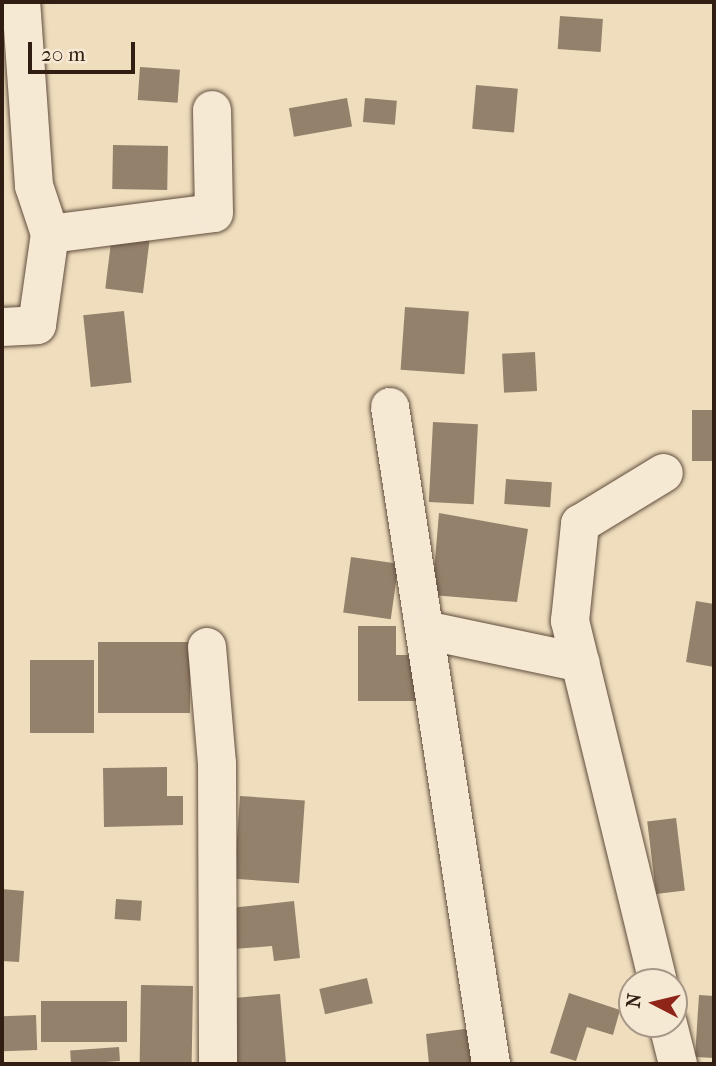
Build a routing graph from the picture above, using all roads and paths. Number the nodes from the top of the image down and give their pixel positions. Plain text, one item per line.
1 (21, 2) edge
2 (212, 110) dead end
3 (50, 234) junction
4 (2, 327) edge
5 (390, 407) dead end
6 (664, 473) dead end
7 (425, 630) junction
8 (207, 647) dead end
9 (581, 663) junction
10 (655, 968) edge
11 (672, 1038) edge
12 (218, 1064) edge
13 (491, 1064) edge
14 (678, 1064) edge

1 - 3 street
2 - 3 street
3 - 4 street
5 - 7 street
6 - 9 street
7 - 9 street
7 - 13 street
8 - 12 street
9 - 10 street
11 - 14 street

